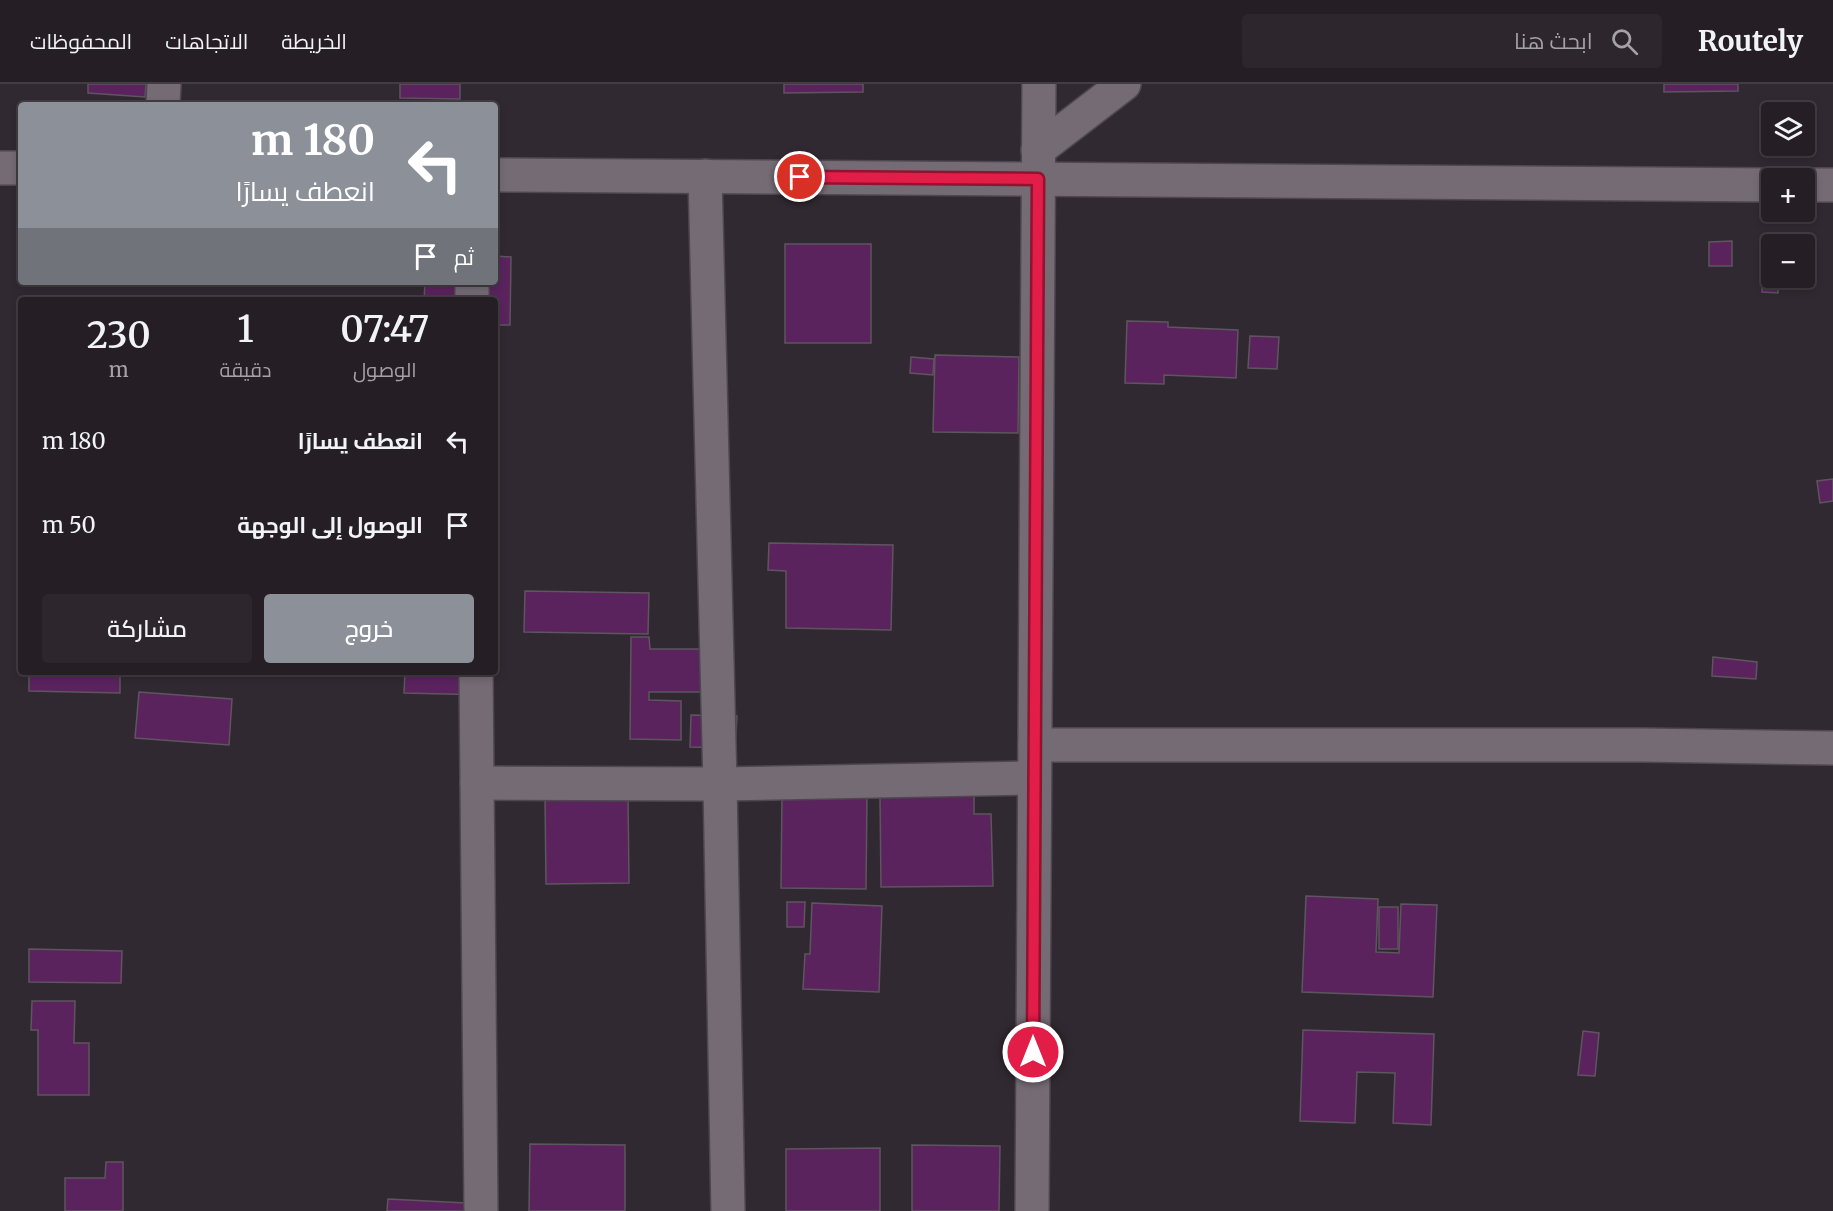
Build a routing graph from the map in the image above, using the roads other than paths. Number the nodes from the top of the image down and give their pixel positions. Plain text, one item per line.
1 (164, 84) edge
2 (1039, 84) edge
3 (1124, 84) edge
4 (163, 102) edge
5 (1038, 165) junction
6 (0, 168) edge
7 (18, 168) edge
8 (498, 175) edge
9 (705, 176) junction
10 (1761, 185) edge
11 (1815, 185) edge
12 (1833, 185) edge
13 (476, 675) edge
14 (1035, 745) junction
15 (1833, 748) edge
16 (1034, 778) junction
17 (477, 783) junction
18 (720, 784) junction
19 (481, 1211) edge
20 (728, 1211) edge
21 (1032, 1211) edge

1 - 4 street
2 - 5 street
3 - 5 street
5 - 9 street
5 - 10 street
5 - 14 street
6 - 7 street
8 - 9 street
9 - 18 street
11 - 12 street
13 - 17 street
14 - 15 street
14 - 16 street
16 - 18 street
16 - 21 street
17 - 18 street
17 - 19 street
18 - 20 street

